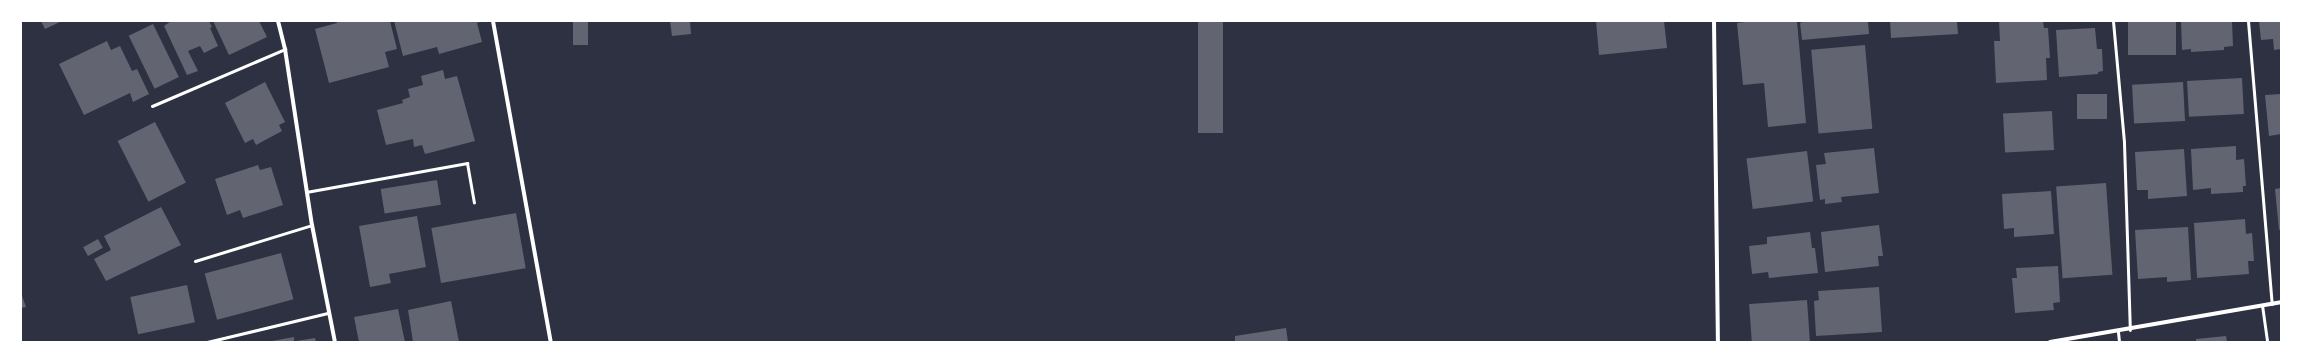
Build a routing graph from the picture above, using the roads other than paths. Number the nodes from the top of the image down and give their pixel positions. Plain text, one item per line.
1 (278, 21) edge
2 (492, 21) edge
3 (1714, 21) edge
4 (2113, 21) edge
5 (2248, 21) edge
6 (285, 49) junction
7 (152, 106) dead end
8 (306, 192) junction
9 (474, 202) dead end
10 (312, 225) junction
11 (195, 261) dead end
12 (2281, 302) edge
13 (2272, 304) junction
14 (2262, 305) junction
15 (328, 313) junction
16 (2130, 330) junction
17 (2118, 332) junction
18 (207, 342) edge
19 (335, 342) edge
20 (551, 342) edge
21 (1718, 342) edge
22 (2050, 342) edge
23 (2119, 342) edge
24 (2267, 342) edge

1 - 6 street
2 - 20 street
3 - 21 street
4 - 16 lane
5 - 13 lane
6 - 7 lane
6 - 8 street
8 - 9 lane
8 - 10 street
10 - 11 lane
10 - 15 street
12 - 13 street
13 - 14 street
14 - 16 street
14 - 24 lane
15 - 18 lane
15 - 19 street
16 - 17 street
17 - 22 street
17 - 23 lane

